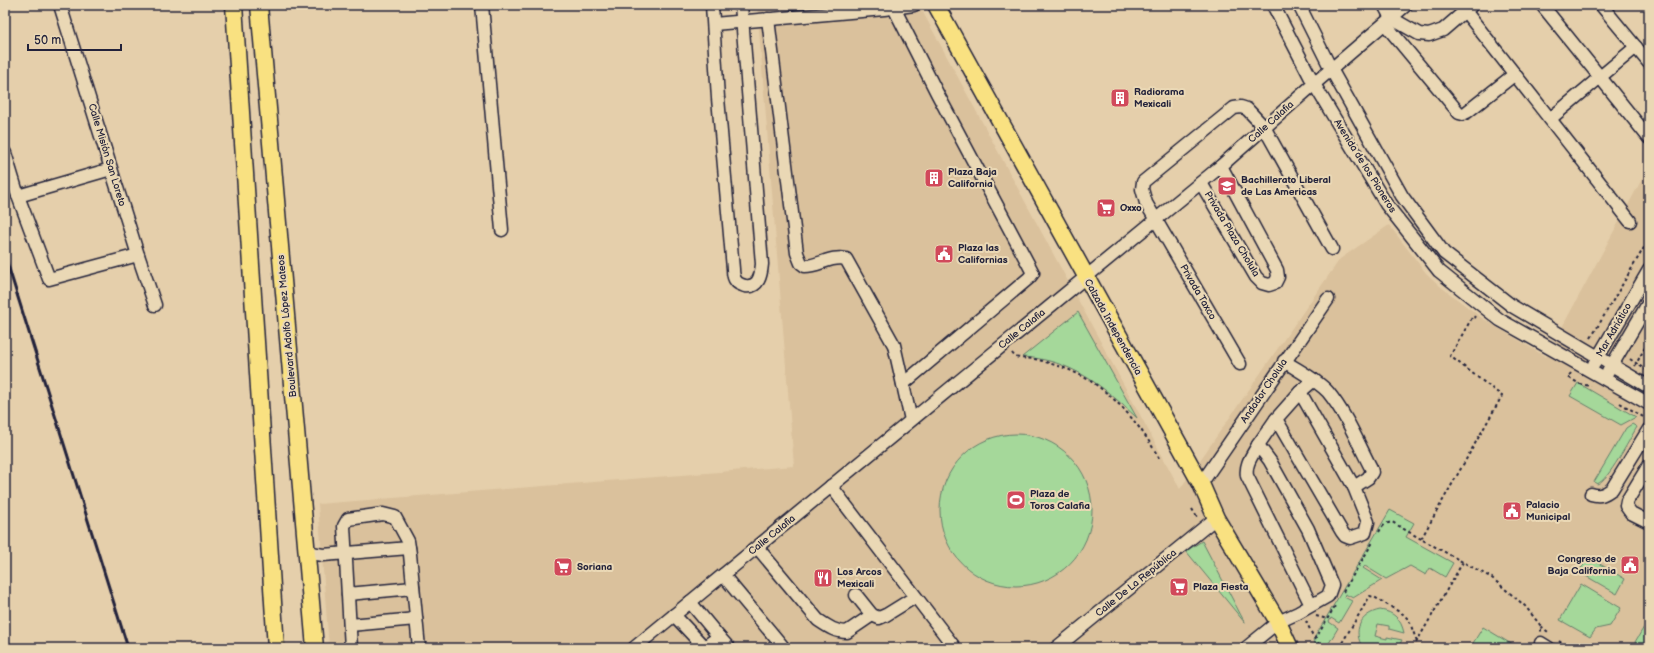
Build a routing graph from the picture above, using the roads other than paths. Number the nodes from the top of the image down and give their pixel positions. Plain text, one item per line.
1 (60, 5) edge
2 (234, 5) edge
3 (259, 5) edge
4 (482, 5) edge
5 (712, 5) edge
6 (741, 5) edge
7 (914, 5) edge
8 (936, 5) edge
9 (1273, 5) edge
10 (1299, 5) edge
11 (1384, 5) edge
12 (1406, 5) edge
13 (1542, 5) edge
14 (1602, 5) edge
15 (894, 8) junction
16 (1469, 8) edge
17 (768, 19) junction
18 (742, 21) junction
19 (1388, 21) junction
20 (714, 24) junction
21 (1636, 47) junction
22 (1649, 63) edge
23 (1331, 69) junction
24 (1515, 74) junction
25 (1599, 76) junction
26 (1314, 84) junction
27 (1550, 119) junction
28 (1264, 128) junction
29 (1649, 138) edge
30 (5, 153) edge
31 (1220, 166) junction
32 (111, 168) junction
33 (1201, 183) junction
34 (18, 196) junction
35 (1156, 220) junction
36 (1630, 221) dead end
37 (502, 230) dead end
38 (1332, 249) dead end
39 (138, 255) junction
40 (1649, 270) edge
41 (1085, 278) junction
42 (1328, 299) dead end
43 (1649, 302) edge
44 (155, 304) dead end
45 (1598, 358) junction
46 (1284, 361) junction
47 (1240, 364) dead end
48 (1612, 365) junction
49 (1591, 370) junction
50 (1604, 378) junction
51 (1314, 380) junction
52 (903, 384) junction
53 (1649, 387) edge
54 (1300, 392) junction
55 (1649, 404) edge
56 (1276, 419) junction
57 (911, 420) junction
58 (1649, 429) edge
59 (1258, 446) junction
60 (1649, 464) edge
61 (1201, 484) junction
62 (831, 486) junction
63 (1354, 487) junction
64 (1591, 494) dead end
65 (1216, 518) junction
66 (1649, 522) edge
67 (757, 547) junction
68 (409, 548) junction
69 (306, 552) junction
70 (345, 554) junction
71 (723, 575) junction
72 (413, 588) junction
73 (348, 594) junction
74 (856, 595) dead end
75 (915, 597) junction
76 (690, 602) junction
77 (1312, 611) junction
78 (674, 615) junction
79 (872, 615) junction
80 (416, 618) junction
81 (1278, 622) junction
82 (350, 625) junction
83 (719, 637) junction
84 (276, 648) edge
85 (314, 648) edge
86 (351, 648) edge
87 (419, 648) edge
88 (634, 648) edge
89 (704, 648) edge
90 (729, 648) edge
91 (784, 648) edge
92 (955, 648) edge
93 (1056, 648) edge
94 (1246, 648) edge
95 (1290, 648) edge

1 - 32 street, Calle Misión San Loreto
2 - 84 main road
3 - 69 main road, Boulevard Adolfo López Mateos
4 - 37 street
5 - 20 street
6 - 18 street
7 - 15 street
8 - 41 main road, Calzada Independencia
9 - 26 street, Avenida de los Pioneros
10 - 23 street, Avenida de los Pioneros
11 - 19 street
12 - 19 street, Calle Calafia
13 - 25 street
14 - 21 street
15 - 17 street
15 - 52 street
16 - 19 street
16 - 24 street
17 - 18 street
17 - 52 street
18 - 20 street
18 - 20 street
19 - 23 street, Calle Calafia
19 - 24 street
21 - 22 street
21 - 25 street
23 - 26 street, Calle Calafia
23 - 45 street, Avenida de los Pioneros
24 - 27 street
25 - 27 street
25 - 29 street
26 - 28 street, Calle Calafia
26 - 49 street, Avenida de los Pioneros
27 - 36 street
28 - 31 street, Calle Calafia
28 - 35 street, Privada Taxco
28 - 38 street
30 - 34 street
31 - 33 street, Calle Calafia
31 - 33 street, Privada Plaza Cholula
32 - 34 street
32 - 39 street, Calle Misión San Loreto
33 - 35 street, Calle Calafia
34 - 39 street
35 - 41 street, Calle Calafia
35 - 47 street, Privada Taxco
39 - 44 street, Calle Misión San Loreto
40 - 45 street, Mar Adriático
41 - 57 street, Calle Calafia
41 - 61 main road, Calzada Independencia
42 - 46 street, Andador Cholula
43 - 48 street, Mar Adriático
45 - 48 street, Avenida de los Pioneros
45 - 49 street, Mar Adriático
46 - 51 street
46 - 61 street, Andador Cholula
48 - 50 street, Mar Adriático
48 - 53 street, Avenida de los Pioneros
49 - 50 street, Avenida de los Pioneros
50 - 55 street, Avenida de los Pioneros
51 - 54 street
51 - 63 street
52 - 57 street
54 - 56 street
54 - 63 street
56 - 59 street
56 - 63 street
57 - 62 street, Calle Calafia
58 - 64 street
59 - 77 street
59 - 77 street
60 - 66 street
61 - 65 main road, Calzada Independencia
62 - 67 street, Calle Calafia
62 - 75 street
65 - 81 main road, Calzada Independencia
65 - 93 street, Calle De La República
67 - 71 street, Calle Calafia
67 - 79 street
68 - 70 street
68 - 70 street
68 - 72 street
69 - 70 street
69 - 85 main road, Boulevard Adolfo López Mateos
70 - 73 street
71 - 76 street, Calle Calafia
71 - 91 street
72 - 73 street
72 - 80 street
73 - 82 street
74 - 79 street
75 - 79 street
75 - 92 street
76 - 78 street, Calle Calafia
76 - 83 street
77 - 81 street
78 - 88 street, Calle Calafia
78 - 89 street
80 - 82 street
80 - 87 street
81 - 94 street
81 - 95 main road, Calzada Independencia
82 - 86 street
83 - 89 street
83 - 90 street

